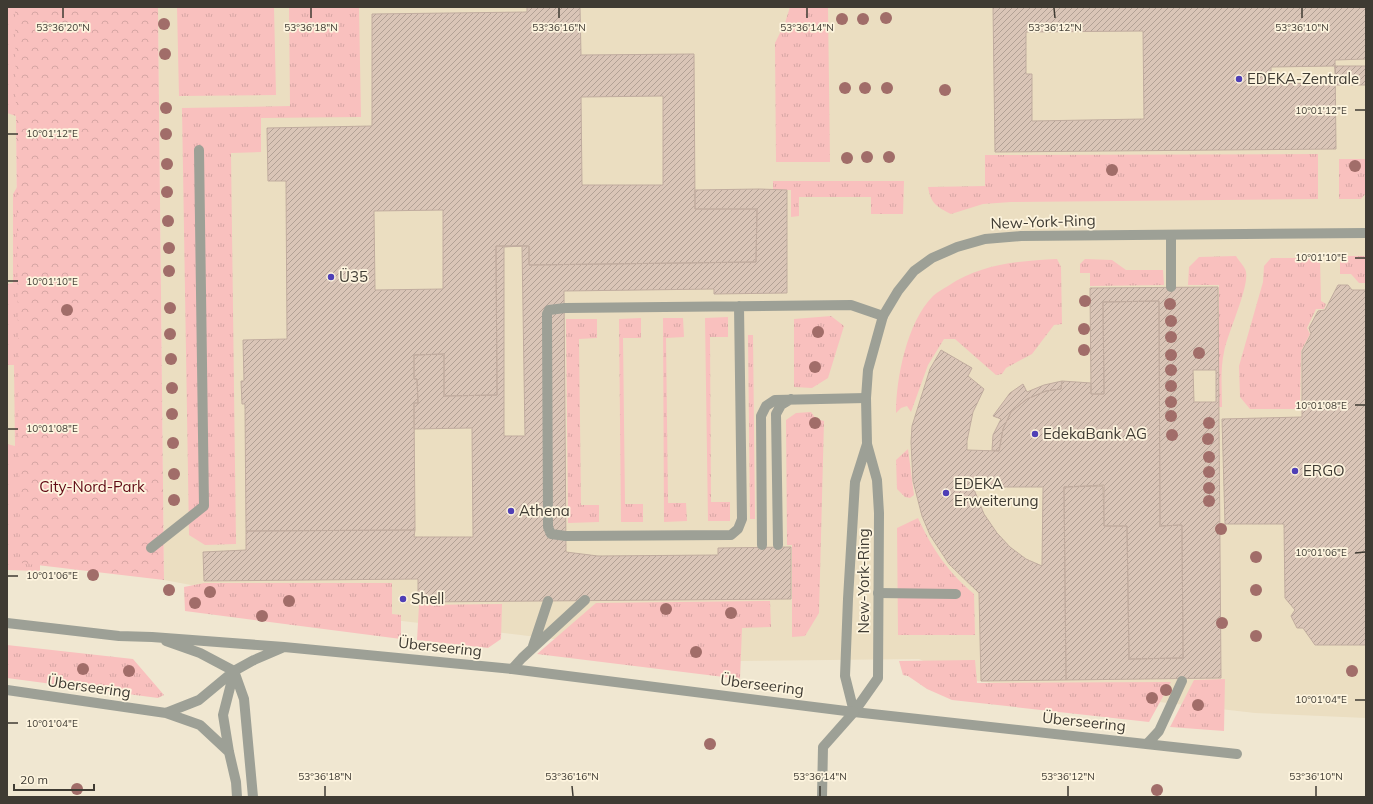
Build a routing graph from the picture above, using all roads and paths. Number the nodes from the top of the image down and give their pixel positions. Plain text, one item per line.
1 (199, 150) dead end
2 (1366, 233) edge
3 (1171, 235) junction
4 (1171, 287) dead end
5 (740, 306) junction
6 (883, 316) junction
7 (866, 398) junction
8 (791, 399) junction
9 (867, 444) junction
10 (762, 545) dead end
11 (778, 545) dead end
12 (151, 548) dead end
13 (878, 593) junction
14 (956, 594) dead end
15 (585, 600) dead end
16 (548, 601) dead end
17 (7, 623) edge
18 (152, 637) junction
19 (284, 647) junction
20 (533, 648) junction
21 (512, 669) junction
22 (234, 672) junction
23 (1182, 682) dead end
24 (7, 690) edge
25 (854, 712) junction
26 (166, 713) junction
27 (1147, 744) junction
28 (228, 752) junction
29 (1237, 754) dead end
30 (237, 797) edge
31 (253, 797) edge
32 (822, 797) edge

1 - 12 street
2 - 3 street, New-York-Ring
3 - 4 street
3 - 6 street, New-York-Ring
5 - 5 street
5 - 6 street
6 - 7 street, New-York-Ring
7 - 8 street
7 - 9 street, New-York-Ring
8 - 10 street
8 - 11 street
9 - 13 street, New-York-Ring
9 - 25 street, New-York-Ring
13 - 14 street
13 - 25 street, New-York-Ring
15 - 20 street
16 - 20 street
17 - 18 street, Überseering
18 - 19 street, Überseering
18 - 22 street, Überseering
19 - 21 street, Überseering
19 - 22 street, Überseering
20 - 21 street
21 - 25 street, Überseering
22 - 26 street, Überseering
22 - 28 street
22 - 31 street
23 - 27 street
24 - 26 street, Überseering
25 - 27 street, Überseering
25 - 32 street, New-York-Ring
26 - 28 street, Überseering
27 - 29 street, Überseering
28 - 30 street

